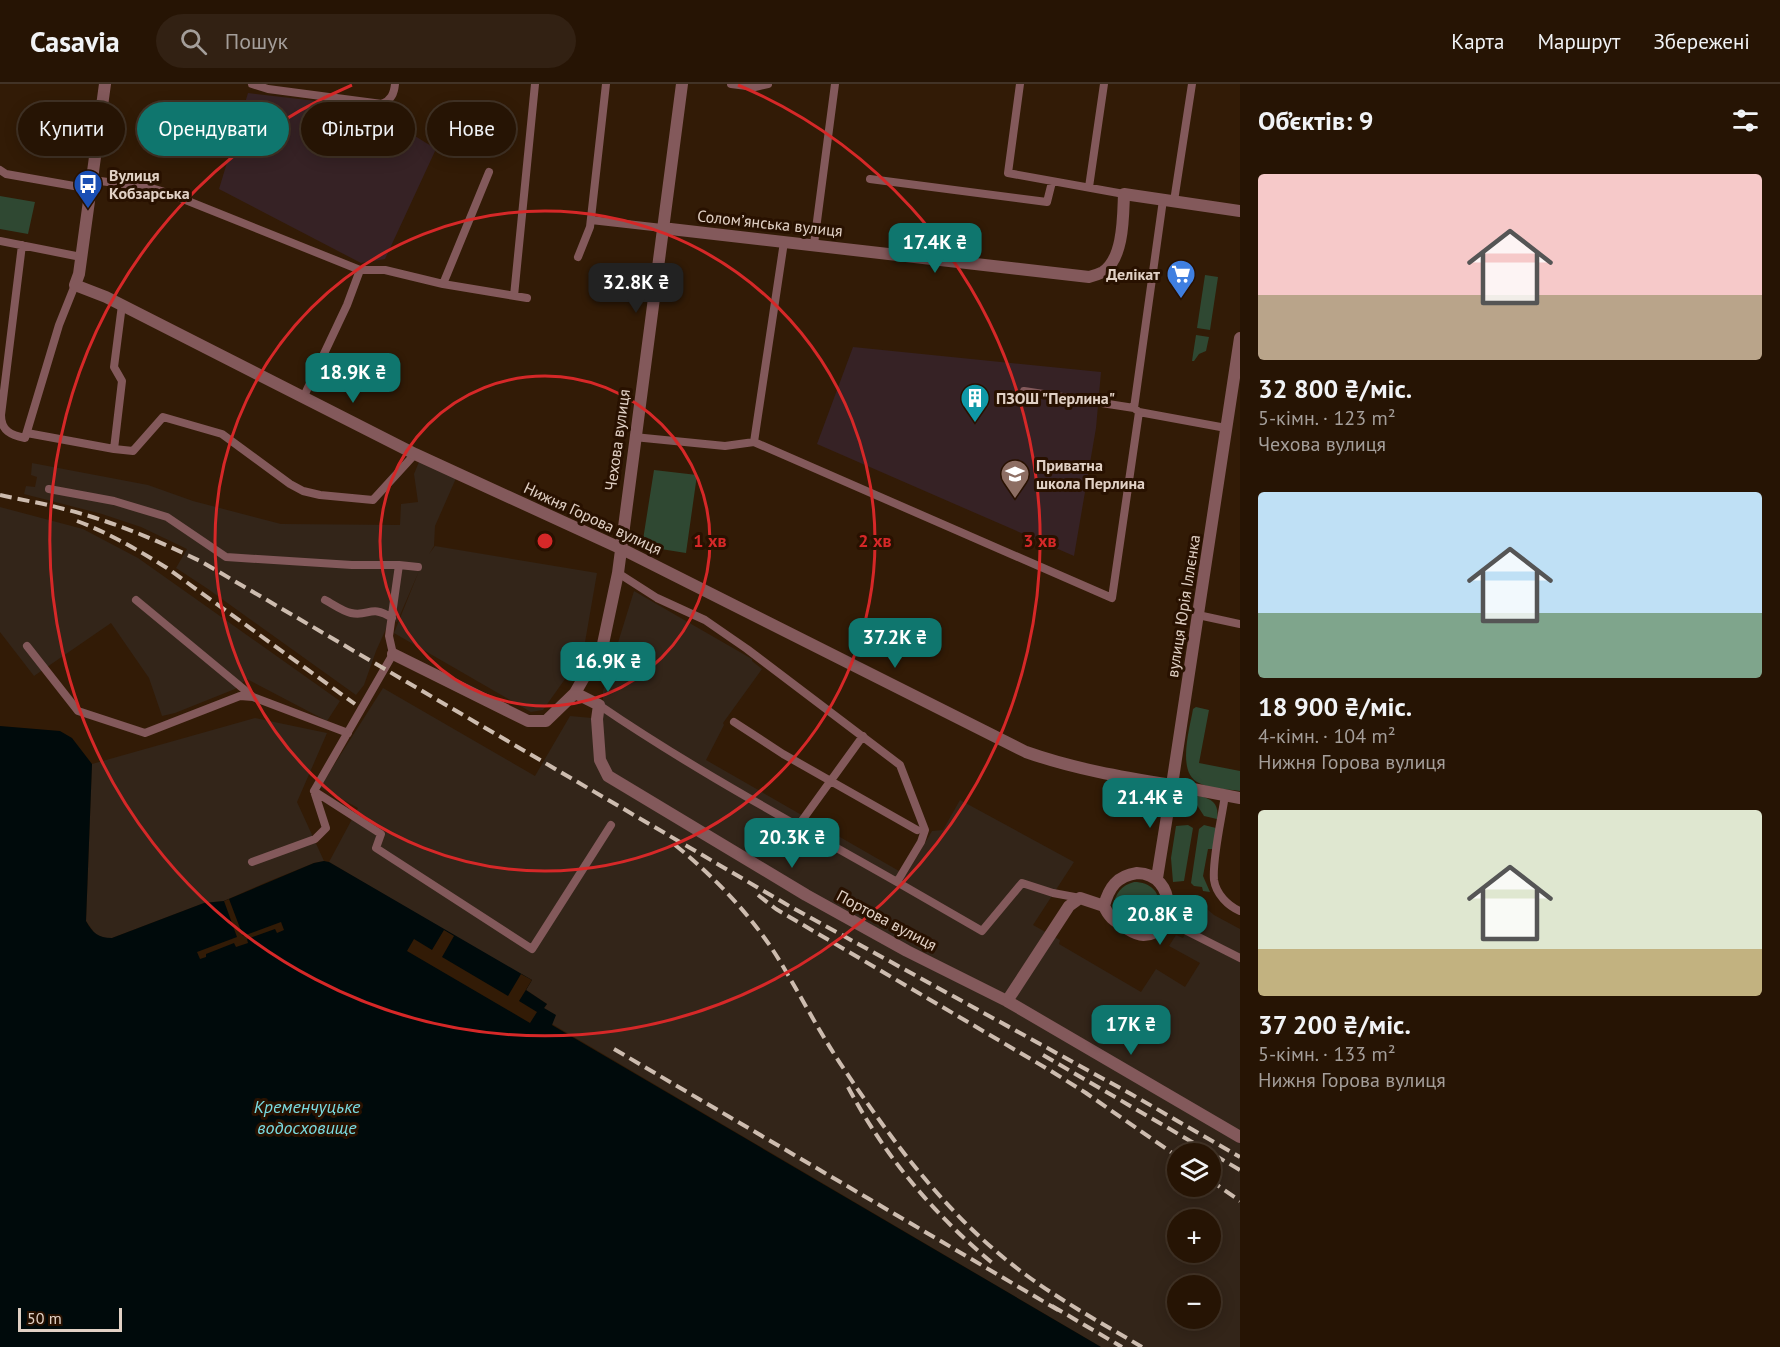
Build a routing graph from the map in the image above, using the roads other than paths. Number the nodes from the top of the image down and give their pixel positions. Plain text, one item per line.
1 (105, 84) edge
2 (252, 84) edge
3 (308, 84) edge
4 (395, 84) edge
5 (535, 84) edge
6 (606, 84) edge
7 (682, 84) edge
8 (731, 84) edge
9 (768, 84) edge
10 (824, 84) edge
11 (1020, 84) edge
12 (1104, 84) edge
13 (1192, 84) edge
14 (835, 85) edge
15 (307, 94) junction
16 (0, 170) edge
17 (489, 172) dead end
18 (870, 179) dead end
19 (1052, 182) junction
20 (91, 184) junction
21 (1089, 188) junction
22 (1124, 194) junction
23 (1169, 200) junction
24 (1240, 211) edge
25 (591, 220) junction
26 (662, 228) junction
27 (0, 241) edge
28 (784, 242) junction
29 (814, 244) junction
30 (22, 245) junction
31 (81, 257) junction
32 (578, 257) dead end
33 (360, 270) junction
34 (443, 284) junction
35 (75, 285) junction
36 (514, 296) junction
37 (527, 298) dead end
38 (122, 305) junction
39 (1240, 338) edge
40 (1024, 391) dead end
41 (1236, 392) edge
42 (304, 396) junction
43 (1136, 410) junction
44 (1226, 428) junction
45 (27, 433) junction
46 (634, 437) junction
47 (754, 442) junction
48 (114, 449) junction
49 (415, 454) junction
50 (49, 489) dead end
51 (620, 548) junction
52 (399, 565) junction
53 (418, 567) dead end
54 (618, 573) junction
55 (136, 600) dead end
56 (325, 600) dead end
57 (1198, 615) junction
58 (392, 618) junction
59 (1240, 624) edge
60 (27, 646) dead end
61 (393, 654) junction
62 (575, 693) junction
63 (253, 697) junction
64 (598, 705) junction
65 (734, 722) dead end
66 (348, 733) junction
67 (862, 736) junction
68 (829, 781) junction
69 (1172, 785) junction
70 (314, 791) junction
71 (1225, 795) junction
72 (1240, 798) edge
73 (610, 825) dead end
74 (798, 826) junction
75 (917, 830) dead end
76 (252, 862) dead end
77 (1157, 878) junction
78 (897, 882) junction
79 (1080, 898) junction
80 (1104, 906) junction
81 (1240, 911) edge
82 (1165, 920) junction
83 (1240, 958) edge
84 (1007, 1001) junction
85 (1240, 1137) edge

1 - 20 street
2 - 15 lane
3 - 15 lane
4 - 15 lane
5 - 36 lane
6 - 25 lane
7 - 26 street, Чехова вулиця
8 - 9 lane
10 - 14 lane
11 - 19 lane
12 - 21 lane
13 - 23 lane
14 - 29 lane
16 - 20 lane
17 - 34 lane
18 - 19 lane
19 - 21 lane
20 - 31 street
20 - 33 lane
21 - 22 lane
22 - 23 street
22 - 29 street, Соломʼянська вулиця
23 - 24 street
23 - 43 lane
25 - 26 lane
25 - 32 lane
26 - 28 street, Соломʼянська вулиця
26 - 46 street, Чехова вулиця
27 - 30 lane
28 - 29 street, Соломʼянська вулиця
28 - 47 lane
30 - 31 lane
30 - 45 lane
31 - 35 street
33 - 34 lane
33 - 42 lane
34 - 36 lane
35 - 38 street, Нижня Горова вулиця
35 - 45 lane
36 - 37 lane
38 - 42 street, Нижня Горова вулиця
38 - 48 lane
39 - 41 street, вулиця Юрія Іллєнка
40 - 43 lane
41 - 44 street, вулиця Юрія Іллєнка
42 - 49 street, Нижня Горова вулиця
43 - 44 lane
43 - 47 lane
44 - 57 street, вулиця Юрія Іллєнка
45 - 48 lane
46 - 47 lane
46 - 51 street, Чехова вулиця
48 - 49 lane
49 - 51 street, Нижня Горова вулиця
50 - 52 lane
51 - 54 street, Чехова вулиця
51 - 69 street, Нижня Горова вулиця
52 - 53 lane
52 - 58 lane
54 - 62 street, Чехова вулиця
54 - 67 lane
55 - 63 lane
56 - 58 lane
57 - 59 lane
57 - 69 street, вулиця Юрія Іллєнка
58 - 61 lane
60 - 63 lane
61 - 62 street, Чехова вулиця
61 - 66 lane
62 - 64 street
63 - 66 lane
64 - 74 lane
64 - 84 street, Портова вулиця
65 - 68 lane
66 - 70 lane
67 - 68 lane
67 - 78 lane
68 - 74 lane
68 - 75 lane
69 - 71 street, Нижня Горова вулиця
69 - 77 street, вулиця Юрія Іллєнка
70 - 73 lane
70 - 76 lane
71 - 72 street, Нижня Горова вулиця
71 - 81 lane
74 - 78 lane
77 - 80 street
77 - 82 street
78 - 79 lane
79 - 80 street
79 - 84 street
80 - 82 street
82 - 83 lane
84 - 85 street, Портова вулиця

